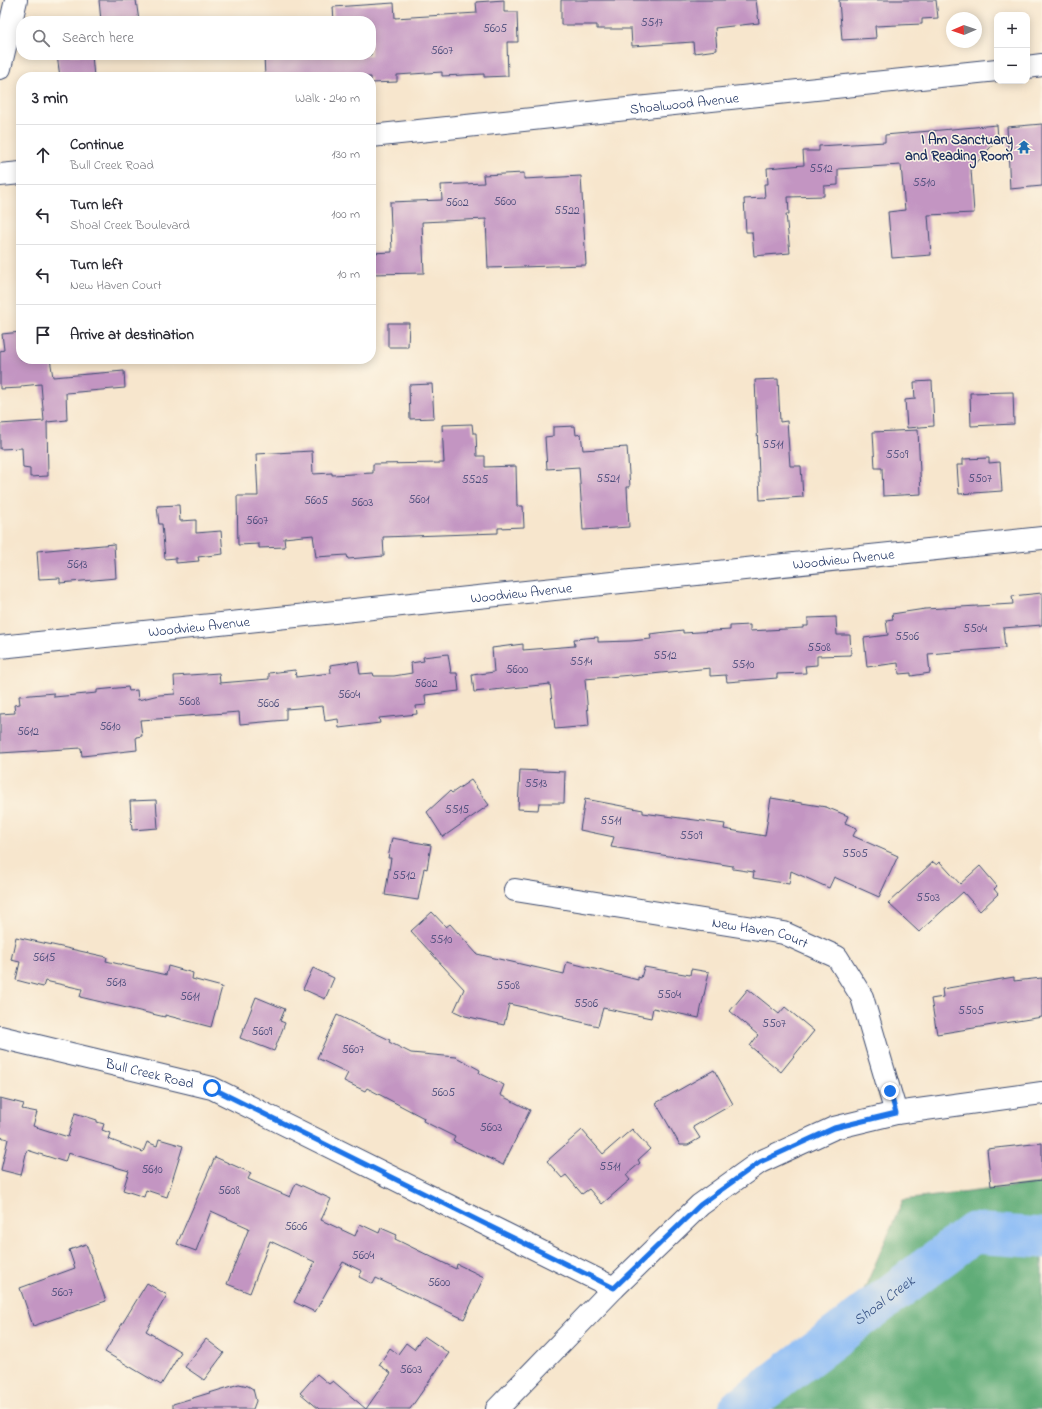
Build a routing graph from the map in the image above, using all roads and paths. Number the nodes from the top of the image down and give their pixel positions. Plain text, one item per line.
1 (16, 0) edge
2 (1042, 65) edge
3 (1030, 67) edge
4 (0, 68) edge
5 (994, 70) edge
6 (376, 135) edge
7 (16, 173) edge
8 (0, 175) edge
9 (1042, 538) edge
10 (0, 647) edge
11 (515, 890) dead end
12 (0, 1037) edge
13 (1042, 1093) edge
14 (896, 1113) junction
15 (614, 1288) junction
16 (497, 1409) edge

1 - 4 street
2 - 3 street
5 - 6 street, Shoalwood Avenue
7 - 8 street
9 - 10 street, Woodview Avenue
11 - 14 street, New Haven Court
12 - 15 street, Bull Creek Road
13 - 14 street
14 - 15 street
15 - 16 street

